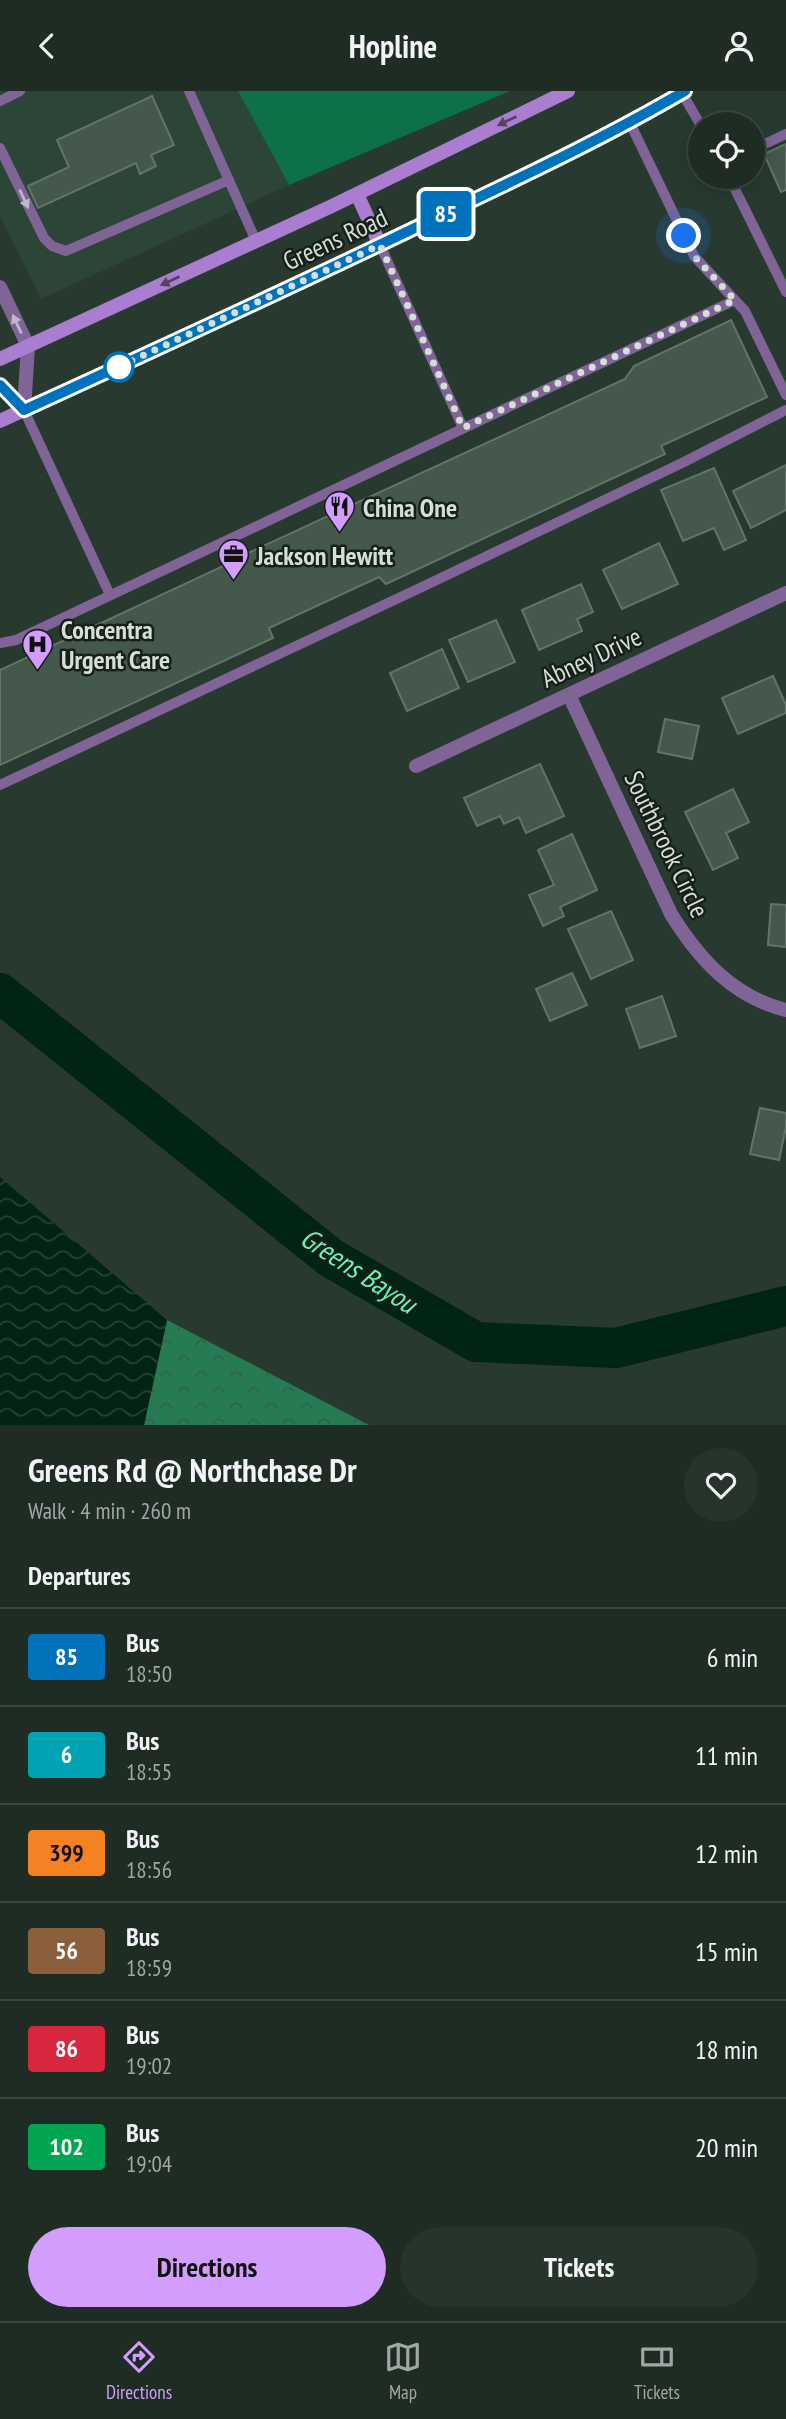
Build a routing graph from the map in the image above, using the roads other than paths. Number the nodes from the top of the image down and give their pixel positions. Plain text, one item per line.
1 (20, 91) edge
2 (189, 91) edge
3 (568, 91) edge
4 (683, 92) edge
5 (2, 97) edge
6 (694, 112) edge
7 (630, 123) junction
8 (786, 134) edge
9 (765, 144) edge
10 (0, 148) edge
11 (229, 180) junction
12 (735, 189) edge
13 (357, 194) junction
14 (256, 241) junction
15 (380, 245) junction
16 (0, 287) edge
17 (786, 292) edge
18 (735, 300) junction
19 (28, 346) junction
20 (0, 359) edge
21 (0, 385) edge
22 (786, 395) edge
23 (786, 409) edge
24 (24, 410) junction
25 (0, 421) edge
26 (463, 428) junction
27 (786, 593) edge
28 (110, 595) junction
29 (0, 643) edge
30 (569, 695) junction
31 (416, 766) dead end
32 (0, 785) edge
33 (786, 1010) edge

1 - 5 lane
2 - 11 lane
3 -> 13 main road, Greens Road
4 - 6 lane
4 - 7 main road, Greens Road
7 - 15 main road, Greens Road
7 - 18 lane
8 - 9 lane
10 -> 11 lane
11 - 14 lane
12 - 17 lane
13 - 14 main road, Greens Road
13 - 15 main road
14 -> 19 main road, Greens Road
15 - 24 main road, Greens Road
15 - 26 lane
19 -> 16 street
18 - 22 lane
18 - 26 lane
19 - 20 main road, Greens Road
19 - 24 street
21 - 24 street
23 - 32 lane
24 - 25 main road, Greens Road
24 - 28 lane
26 - 28 lane
27 - 30 street, Abney Drive
28 - 29 lane
30 - 31 street, Abney Drive
30 - 33 street, Southbrook Circle

